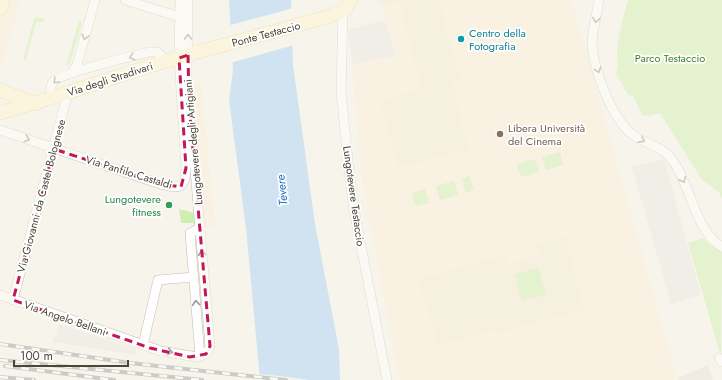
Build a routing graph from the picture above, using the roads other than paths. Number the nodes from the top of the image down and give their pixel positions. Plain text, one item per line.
1 (3, 0) edge
2 (95, 0) edge
3 (125, 0) edge
4 (180, 0) edge
5 (188, 0) edge
6 (352, 0) edge
7 (599, 0) edge
8 (0, 9) edge
9 (343, 11) junction
10 (183, 18) junction
11 (212, 49) joint
12 (178, 58) junction
13 (72, 73) junction
14 (0, 90) edge
15 (68, 92) junction
16 (52, 98) junction
17 (36, 104) junction
18 (0, 113) edge
19 (0, 130) edge
20 (54, 148) junction
21 (200, 228) junction
22 (722, 247) edge
23 (194, 277) junction
24 (0, 295) edge
25 (13, 300) junction
26 (143, 345) junction
27 (200, 356) junction
28 (387, 380) edge

1 - 8 main road
2 -> 13 street
3 - 10 street
4 - 10 street
5 - 10 street
6 - 9 main road
7 -> 22 street
9 - 11 main road, Ponte Testaccio
9 - 28 street, Lungotevere Testaccio
10 - 12 street
11 - 12 main road, Via degli Stradivari
12 -> 13 street, Via degli Stradivari
12 - 15 main road, Via degli Stradivari
12 - 20 street, Via Panfilo Castaldi
12 - 21 street, Lungotevere degli Artigiani
13 -> 16 street, Via degli Stradivari
14 - 17 main road
15 - 16 main road, Via degli Stradivari
15 - 20 street, Via Giovanni da Castel Bolognese
16 - 17 main road, Via degli Stradivari
17 - 18 main road, Via degli Stradivari
19 -> 20 street, Via Panfilo Castaldi
20 - 25 street, Via Giovanni da Castel Bolognese
21 - 23 street
27 -> 21 street, Lungotevere degli Artigiani
23 - 26 street
27 -> 23 street
24 - 25 street, Via Angelo Bellani
25 - 26 street, Via Angelo Bellani
26 -> 27 street, Via Angelo Bellani

